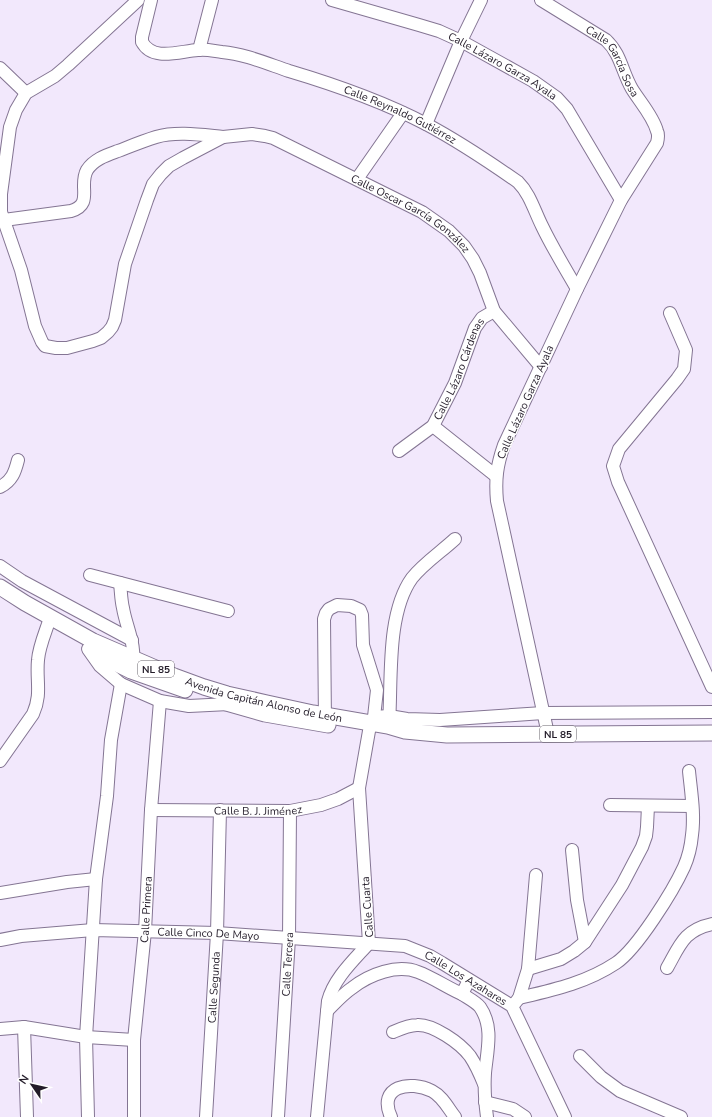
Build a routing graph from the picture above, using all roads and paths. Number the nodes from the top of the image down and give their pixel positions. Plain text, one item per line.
1 (138, 0) edge
2 (151, 0) edge
3 (212, 0) edge
4 (332, 0) edge
5 (482, 0) edge
6 (541, 0) edge
7 (461, 41) junction
8 (199, 50) junction
9 (0, 68) edge
10 (26, 93) junction
11 (403, 113) junction
12 (426, 124) junction
13 (223, 137) junction
14 (657, 143) joint
15 (357, 179) junction
16 (621, 200) junction
17 (4, 220) junction
18 (577, 289) junction
19 (494, 312) junction
20 (670, 313) dead end
21 (541, 367) junction
22 (433, 426) junction
23 (398, 451) dead end
24 (18, 460) dead end
25 (496, 476) junction
26 (0, 487) edge
27 (455, 539) dead end
28 (0, 566) edge
29 (90, 575) dead end
30 (120, 583) junction
31 (0, 587) edge
32 (0, 597) edge
33 (228, 611) dead end
34 (49, 622) junction
35 (132, 640) junction
36 (88, 649) junction
37 (132, 665) junction
38 (121, 684) junction
39 (712, 687) edge
40 (160, 701) junction
41 (229, 704) junction
42 (712, 712) edge
43 (544, 713) junction
44 (325, 720) junction
45 (372, 724) junction
46 (389, 725) junction
47 (712, 733) edge
48 (548, 734) junction
49 (0, 761) edge
50 (689, 771) dead end
51 (359, 788) junction
52 (610, 804) dead end
53 (648, 806) junction
54 (692, 806) junction
55 (152, 810) junction
56 (220, 810) junction
57 (290, 811) junction
58 (572, 850) dead end
59 (536, 876) dead end
60 (96, 879) junction
61 (0, 893) edge
62 (712, 924) edge
63 (92, 930) junction
64 (145, 931) junction
65 (217, 933) junction
66 (289, 938) junction
67 (0, 940) edge
68 (585, 942) junction
69 (369, 943) junction
70 (667, 968) dead end
71 (528, 969) junction
72 (469, 980) junction
73 (462, 994) junction
74 (516, 1002) junction
75 (327, 1011) junction
76 (24, 1027) junction
77 (0, 1029) edge
78 (393, 1032) dead end
79 (86, 1037) junction
80 (134, 1040) junction
81 (580, 1056) dead end
82 (485, 1085) junction
83 (555, 1098) junction
84 (485, 1102) junction
85 (27, 1117) edge
86 (88, 1117) edge
87 (134, 1117) edge
88 (206, 1117) edge
89 (278, 1117) edge
90 (317, 1117) edge
91 (391, 1117) edge
92 (455, 1117) edge
93 (487, 1117) edge
94 (525, 1117) edge
95 (555, 1117) edge
96 (565, 1117) edge
97 (680, 1117) edge

1 - 10 street
2 - 8 street, Calle Reynaldo Gutiérrez
3 - 8 street
4 - 7 street, Calle Lázaro Garza Ayala
5 - 7 street
6 - 14 street, Calle García Sosa
7 - 12 street
7 - 16 street, Calle Lázaro Garza Ayala
8 - 11 street, Calle Reynaldo Gutiérrez
9 - 10 street
10 - 17 street
11 - 12 street, Calle Reynaldo Gutiérrez
11 - 15 street
12 - 18 street, Calle Reynaldo Gutiérrez
13 - 15 street, Calle Oscar García González
13 - 17 street, Calle Oscar García González
13 - 17 street, Calle Oscar García González
14 - 16 street, Calle Lázaro Garza Ayala
15 - 19 street, Calle Oscar García González
16 - 18 street, Calle Lázaro Garza Ayala
18 - 21 street, Calle Lázaro Garza Ayala
19 - 21 street, Calle Oscar García González
19 - 22 street, Calle Lázaro Cárdenas
20 - 39 street
21 - 25 street, Calle Lázaro Garza Ayala
22 - 23 street
22 - 25 street, Calle Lázaro Cárdenas
24 - 26 street
25 - 43 street, Calle Lázaro Garza Ayala
27 - 46 street
28 - 35 street
29 - 30 street
30 - 33 street
30 - 35 street
31 - 34 main road, Avenida Capitán Alonso de León / NL 85
32 - 34 main road, Avenida Capitán Alonso de León / NL 85
34 - 36 main road, Avenida Capitán Alonso de León / NL 85
34 - 37 main road, Avenida Capitán Alonso de León / NL 85
34 - 49 street
35 - 37 street
36 - 37 main road, Avenida Capitán Alonso de León / NL 85
36 - 38 street
37 - 41 main road, Avenida Capitán Alonso de León / NL 85
37 - 44 main road, Avenida Capitán Alonso de León / NL 85
38 - 40 street
38 - 60 street
40 - 41 street
40 - 55 street, Calle Primera
41 - 44 main road, Avenida Capitán Alonso de León / NL 85
42 - 43 street
43 - 46 street
43 - 48 street, Calle Lázaro Garza Ayala
44 - 45 main road, Avenida Capitán Alonso de León / NL 85
44 - 45 street, Calle Cuarta
45 - 46 main road, Avenida Capitán Alonso de León / NL 85
45 - 51 street, Calle Cuarta
46 - 48 main road, Avenida Capitán Alonso de León / NL 85
47 - 48 main road, Avenida Capitán Alonso de León / NL 85
50 - 54 street
51 - 57 street, Calle B. J. Jiménez
51 - 69 street, Calle Cuarta
52 - 53 street
53 - 54 street
53 - 68 street
54 - 74 street
55 - 56 street, Calle B. J. Jiménez
55 - 64 street, Calle Primera
56 - 57 street, Calle B. J. Jiménez
56 - 65 street, Calle Segunda
57 - 66 street, Calle Tercera
58 - 68 street
59 - 71 street
60 - 61 street
60 - 63 street
62 - 70 street
63 - 64 street, Calle Cinco De Mayo
63 - 67 street, Calle Cinco De Mayo
63 - 79 street
64 - 65 street, Calle Cinco De Mayo
64 - 80 street, Calle Primera
65 - 66 street, Calle Cinco De Mayo
65 - 88 street, Calle Segunda
66 - 69 street, Calle Cinco De Mayo
66 - 89 street, Calle Tercera
68 - 71 street
69 - 72 street, Calle Los Azahares
69 - 75 street, Calle Cuarta
71 - 74 street
72 - 73 street
72 - 74 street, Calle Los Azahares
73 - 75 street
73 - 82 street
74 - 83 street, Calle Los Azahares
75 - 90 street, Calle Cuarta
76 - 77 street
76 - 79 street
76 - 85 street
78 - 82 street
79 - 80 street
79 - 86 street
80 - 87 street, Calle Primera
81 - 97 street
82 - 84 street
83 - 95 street
83 - 96 street, Calle Los Azahares
84 - 93 street
84 - 94 street
91 - 92 street

